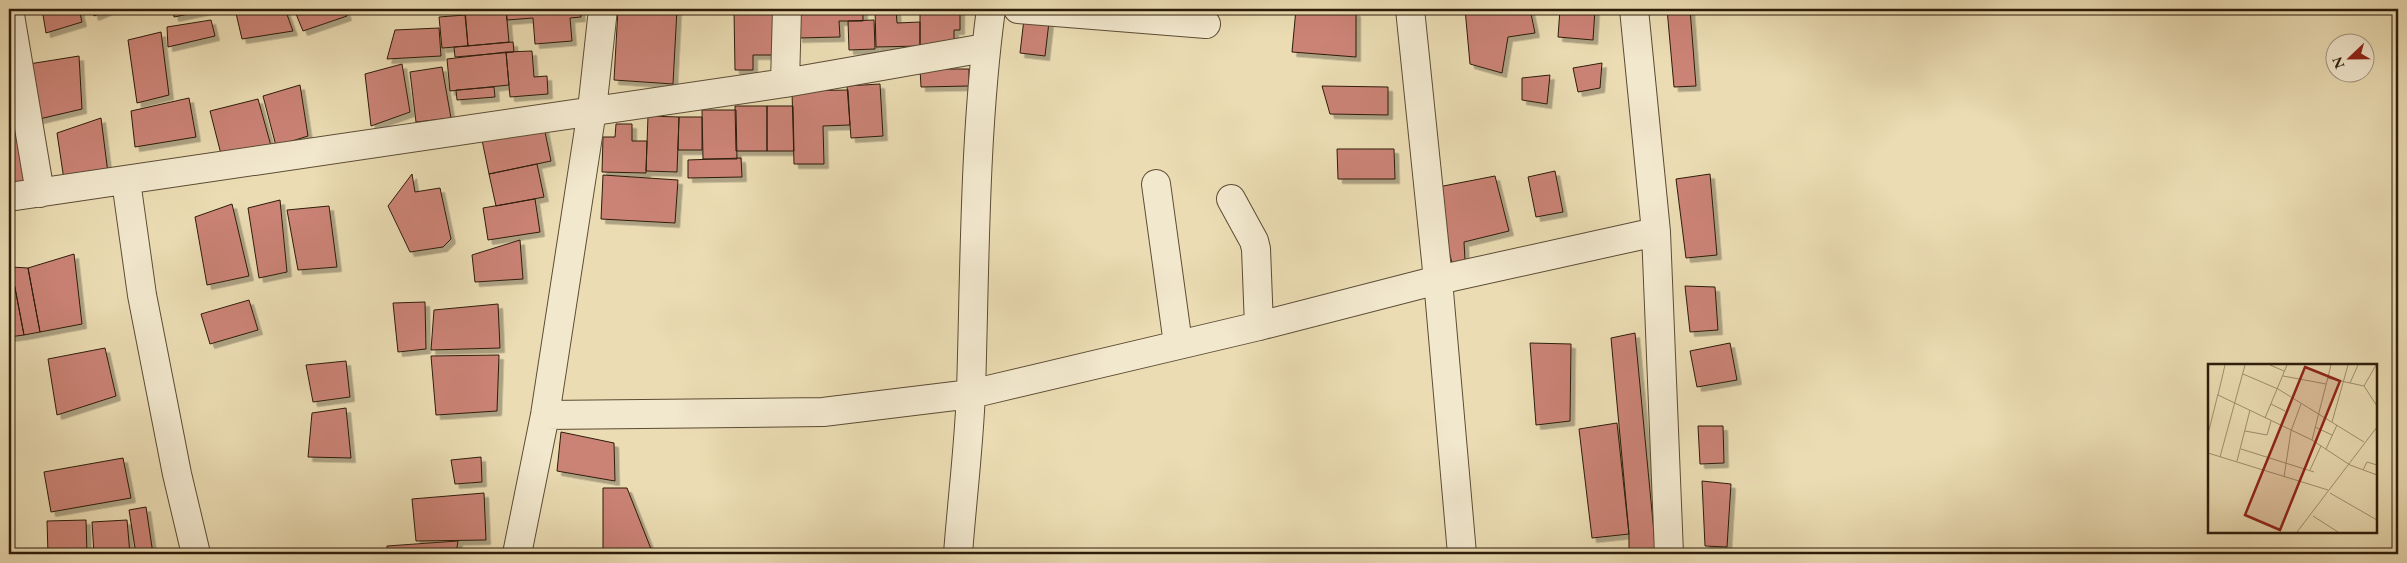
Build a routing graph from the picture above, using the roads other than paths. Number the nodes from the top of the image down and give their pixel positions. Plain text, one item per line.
1 (9, 9) edge
2 (603, 9) edge
3 (788, 9) edge
4 (991, 9) edge
5 (1018, 9) edge
6 (1410, 9) edge
7 (1634, 9) edge
8 (1206, 24) dead end
9 (985, 48) junction
10 (785, 83) junction
11 (592, 110) junction
12 (126, 181) junction
13 (1156, 184) dead end
14 (40, 192) junction
15 (9, 197) edge
16 (1231, 199) dead end
17 (1656, 232) junction
18 (1438, 280) junction
19 (1259, 326) junction
20 (1178, 344) junction
21 (970, 394) junction
22 (545, 415) junction
23 (196, 554) edge
24 (517, 554) edge
25 (958, 554) edge
26 (1462, 554) edge
27 (1669, 554) edge

1 - 14 street
2 - 11 street
3 - 10 street
4 - 9 street
5 - 8 street
6 - 18 street
7 - 17 street
9 - 10 street
9 - 21 street
10 - 11 street
11 - 12 street
11 - 22 street
12 - 14 street
12 - 23 street
13 - 20 street
14 - 15 street
16 - 19 street
17 - 18 street
17 - 27 street
18 - 19 street
18 - 26 street
19 - 20 street
20 - 21 street
21 - 22 street
21 - 25 street
22 - 24 street

